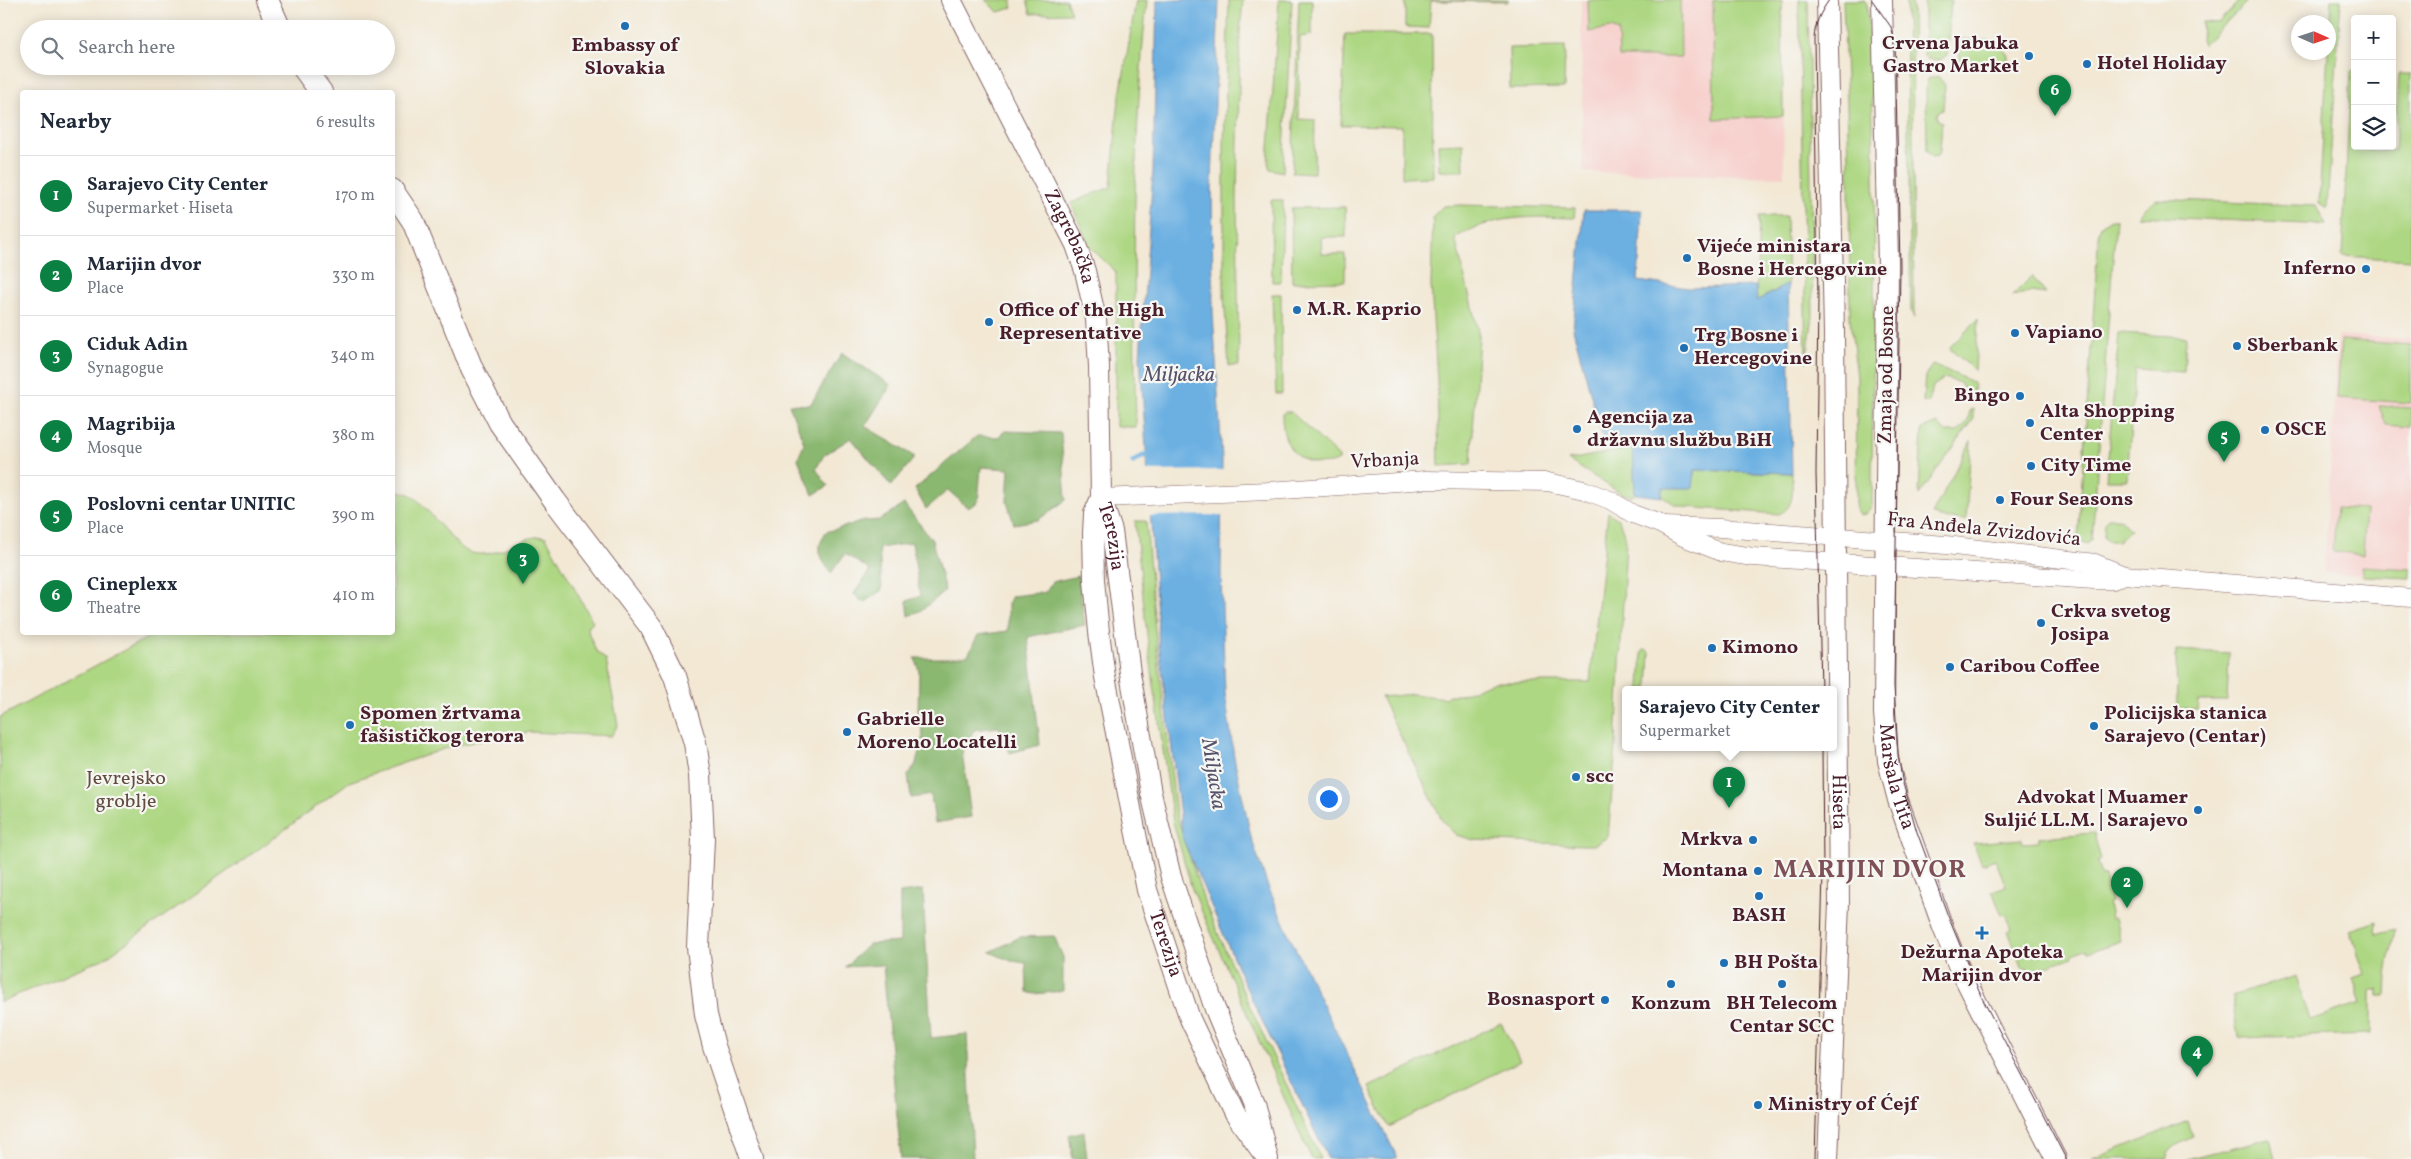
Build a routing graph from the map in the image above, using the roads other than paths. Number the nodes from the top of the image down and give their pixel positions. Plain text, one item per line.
1 (267, 0) edge
2 (951, 0) edge
3 (1826, 0) edge
4 (1882, 0) edge
5 (276, 20) edge
6 (308, 75) edge
7 (319, 90) edge
8 (395, 194) edge
9 (1101, 498) junction
10 (1664, 526) junction
11 (1836, 536) junction
12 (1886, 540) junction
13 (1835, 562) junction
14 (1886, 565) junction
15 (2124, 575) junction
16 (2411, 598) edge
17 (1836, 686) edge
18 (1837, 751) edge
19 (752, 1159) edge
20 (1267, 1159) edge
21 (1828, 1159) edge
22 (2056, 1159) edge

1 - 5 main road
2 - 9 main road, Zagrebačka
3 - 11 main road
4 - 12 main road, Zmaja od Bosne
6 - 7 main road
8 - 19 main road
9 - 10 street, Vrbanja
9 - 20 main road, Terezija
9 - 20 main road, Terezija
10 - 11 street, Vrbanja
10 - 13 street, Vrbanja
11 - 12 street, Fra Anđela Zvizdovića
11 - 13 main road, Hiseta
12 - 14 main road, Maršala Tita
12 - 15 street, Fra Anđela Zvizdovića
13 - 14 street, Fra Anđela Zvizdovića
13 - 17 main road, Hiseta
14 - 15 street, Fra Anđela Zvizdovića
14 - 22 main road, Maršala Tita
15 - 16 street, Fra Anđela Zvizdovića
18 - 21 main road, Hiseta

